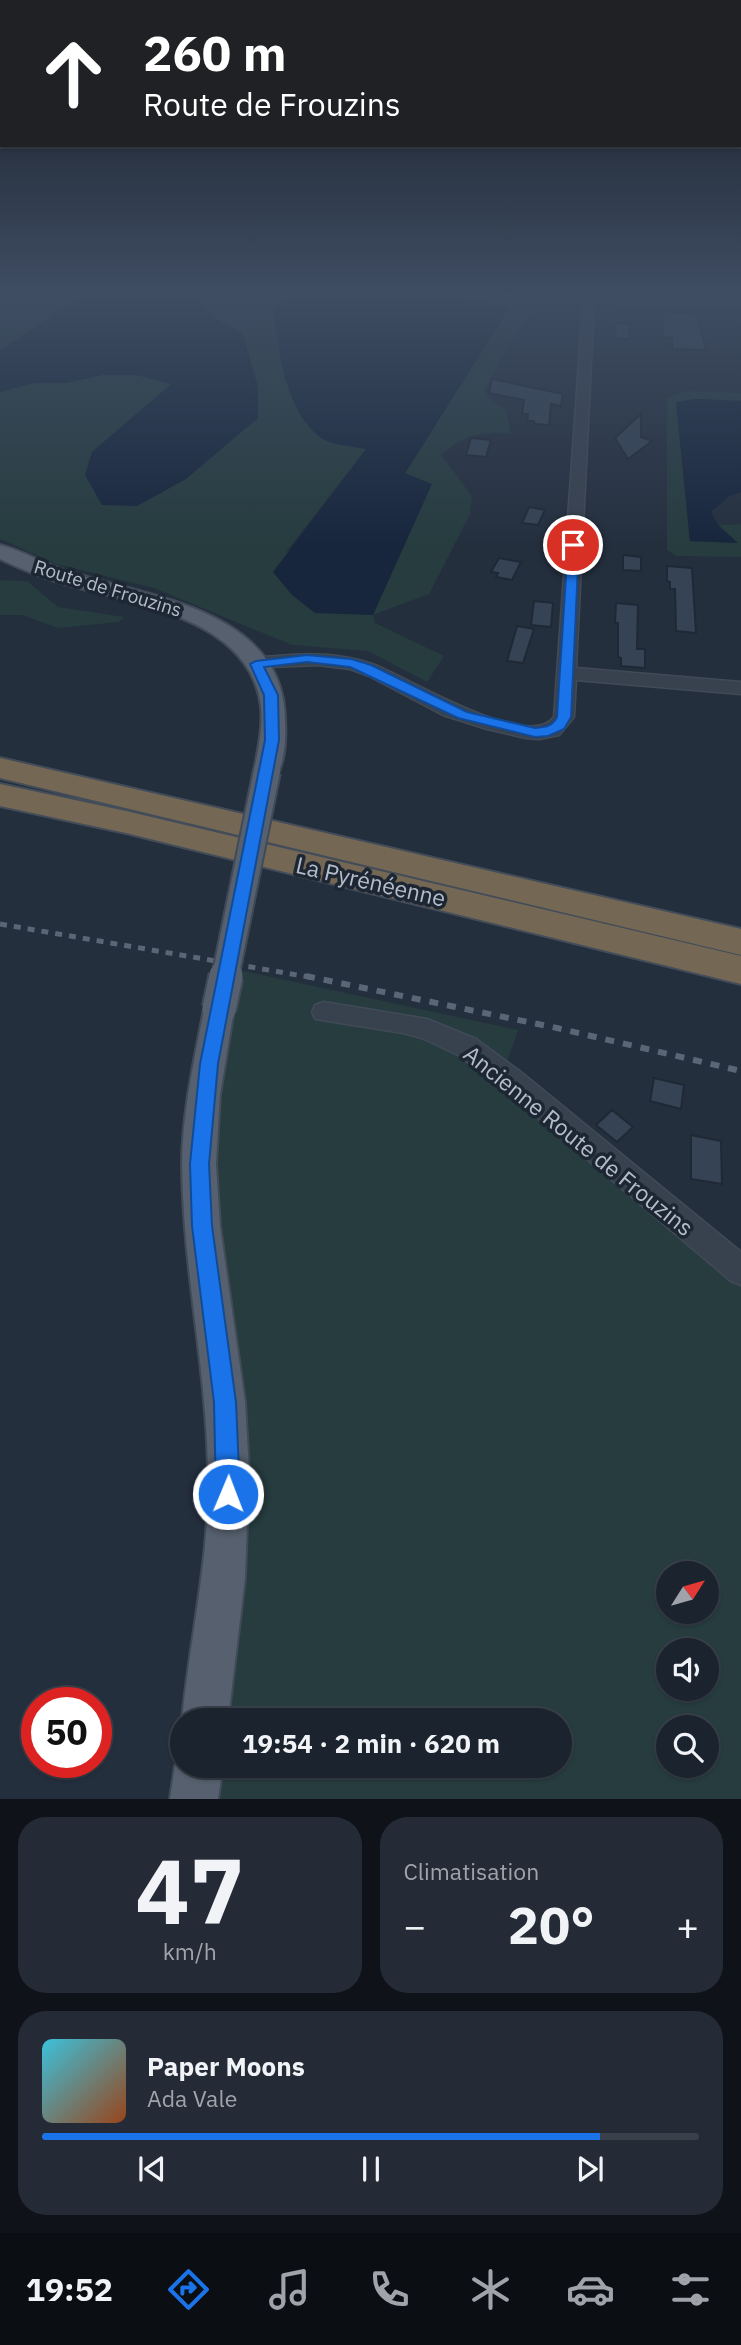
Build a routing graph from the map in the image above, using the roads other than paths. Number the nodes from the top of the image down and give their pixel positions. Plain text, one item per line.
1 (583, 377) edge
2 (0, 551) edge
3 (256, 664) junction
4 (565, 673) junction
5 (741, 688) edge
6 (0, 768) edge
7 (0, 795) edge
8 (741, 942) edge
9 (741, 970) edge
10 (324, 1012) dead end
11 (741, 1271) edge
12 (207, 1708) edge
13 (197, 1778) edge
14 (194, 1799) edge

1 - 4 street
2 - 3 main road, Route de Frouzins
3 - 4 street
3 - 12 main road, Route de Frouzins, bridge
4 - 5 street
6 - 8 highway, La Pyrénéenne
7 - 9 highway, La Pyrénéenne
10 - 11 street, Ancienne Route de Frouzins
13 - 14 main road

